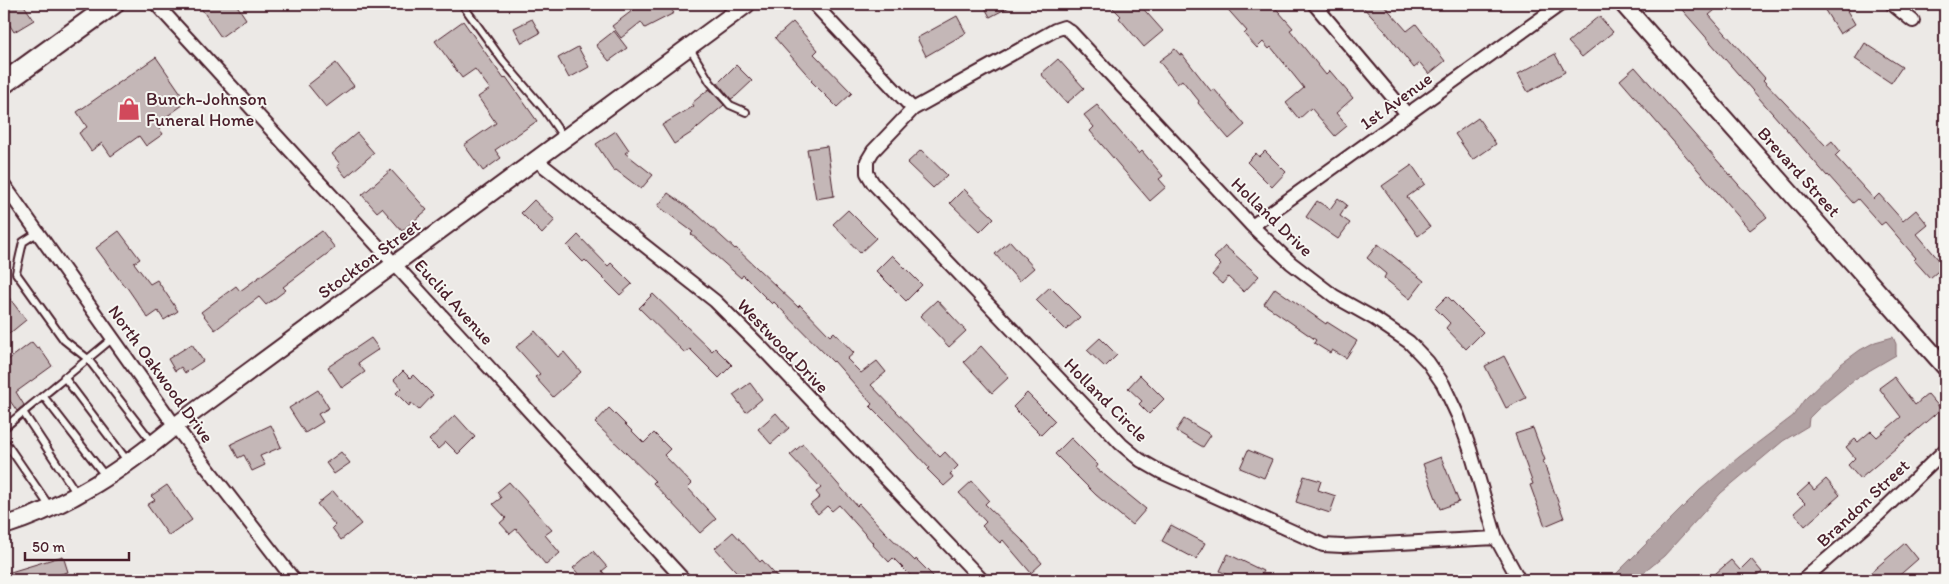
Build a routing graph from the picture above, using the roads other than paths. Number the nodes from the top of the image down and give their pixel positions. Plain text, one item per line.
1 (113, 4) edge
2 (156, 4) edge
3 (462, 4) edge
4 (747, 4) edge
5 (814, 4) edge
6 (1314, 4) edge
7 (1560, 4) edge
8 (1623, 4) edge
9 (1892, 4) edge
10 (1913, 21) dead end
11 (689, 47) junction
12 (4, 83) edge
13 (914, 110) junction
14 (746, 112) dead end
15 (1407, 114) junction
16 (565, 138) junction
17 (536, 160) junction
18 (4, 186) edge
19 (1252, 226) junction
20 (37, 233) junction
21 (396, 264) junction
22 (113, 338) junction
23 (88, 359) junction
24 (1945, 367) edge
25 (64, 377) junction
26 (44, 397) junction
27 (23, 412) junction
28 (175, 426) junction
29 (4, 428) edge
30 (4, 440) edge
31 (153, 444) junction
32 (1945, 450) edge
33 (129, 464) junction
34 (106, 478) junction
35 (78, 495) junction
36 (50, 508) junction
37 (4, 526) edge
38 (1496, 538) junction
39 (294, 580) edge
40 (684, 580) edge
41 (982, 580) edge
42 (1519, 580) edge
43 (1804, 580) edge

1 - 12 main road
2 - 21 street, Euclid Avenue
3 - 16 lane
4 - 11 street, Stockton Street
5 - 13 street
6 - 15 street
7 - 15 street, 1st Avenue
8 - 24 street, Brevard Street
9 - 10 street
11 - 14 lane
11 - 16 street, Stockton Street
13 - 19 street, Holland Drive
13 - 38 street, Holland Circle
15 - 19 street, 1st Avenue
16 - 17 street, Stockton Street
17 - 21 street, Stockton Street
17 - 41 street, Westwood Drive
18 - 20 street, North Oakwood Drive
19 - 38 street, Holland Drive
20 - 22 street, North Oakwood Drive
20 - 23 lane
21 - 28 street, Stockton Street
21 - 40 street, Euclid Avenue
22 - 23 lane
22 - 28 street, North Oakwood Drive
23 - 25 lane
23 - 31 lane
25 - 26 lane
25 - 33 lane
26 - 27 lane
26 - 34 lane
27 - 29 lane
27 - 35 lane
28 - 31 street, Stockton Street
28 - 39 street, North Oakwood Drive
30 - 36 lane
31 - 33 street, Stockton Street
32 - 43 street, Brandon Street
33 - 34 street, Stockton Street
34 - 35 street, Stockton Street
35 - 36 street, Stockton Street
36 - 37 street, Stockton Street
38 - 42 street, Holland Drive

